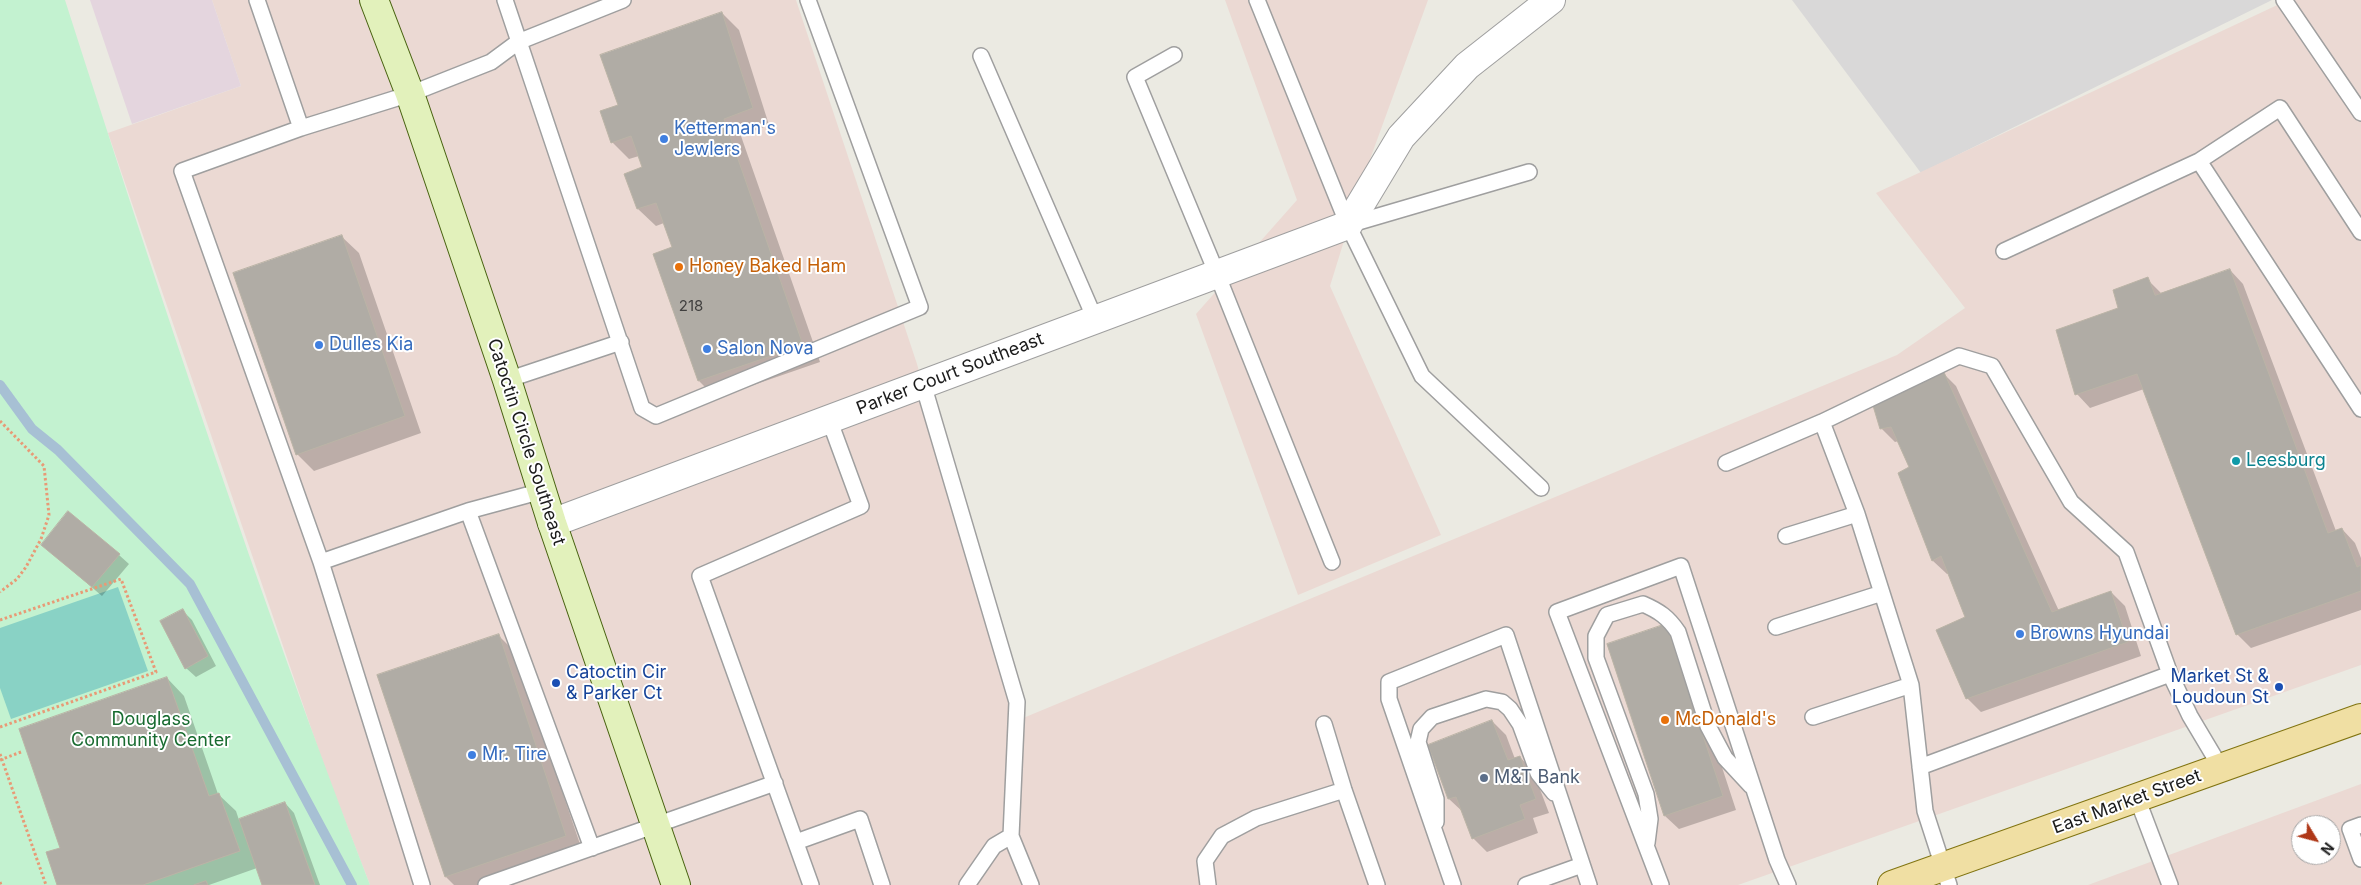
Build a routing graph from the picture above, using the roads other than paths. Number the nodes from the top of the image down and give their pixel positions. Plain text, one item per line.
1 (257, 0) edge
2 (374, 0) edge
3 (505, 0) edge
4 (623, 0) edge
5 (808, 0) edge
6 (1257, 0) edge
7 (1551, 0) edge
8 (2284, 0) edge
9 (518, 42) junction
10 (1174, 55) dead end
11 (981, 56) dead end
12 (410, 94) junction
13 (2361, 113) edge
14 (301, 128) junction
15 (2199, 161) junction
16 (1528, 172) dead end
17 (1348, 225) junction
18 (2361, 232) edge
19 (2004, 251) dead end
20 (1217, 274) junction
21 (1096, 320) junction
22 (621, 342) junction
23 (507, 380) junction
24 (922, 384) junction
25 (2361, 409) edge
26 (829, 419) junction
27 (1822, 422) junction
28 (1726, 463) dead end
29 (1541, 488) dead end
30 (542, 491) junction
31 (468, 511) junction
32 (1857, 514) junction
33 (552, 523) junction
34 (1786, 536) dead end
35 (321, 562) junction
36 (1332, 562) dead end
37 (1882, 593) junction
38 (1776, 627) dead end
39 (2170, 674) junction
40 (1911, 685) junction
41 (1813, 717) dead end
42 (2361, 718) edge
43 (1324, 724) dead end
44 (1920, 767) junction
45 (2221, 768) junction
46 (775, 783) junction
47 (1754, 788) junction
48 (1344, 790) junction
49 (2137, 798) junction
50 (1561, 802) junction
51 (2361, 825) edge
52 (657, 826) junction
53 (1436, 833) junction
54 (1011, 836) junction
55 (796, 842) junction
56 (1647, 847) junction
57 (592, 848) junction
58 (2361, 859) edge
59 (1582, 865) junction
60 (1946, 876) edge
61 (422, 885) edge
62 (486, 885) edge
63 (676, 885) edge
64 (811, 885) edge
65 (882, 885) edge
66 (967, 885) edge
67 (1031, 885) edge
68 (1208, 885) edge
69 (1376, 885) edge
70 (1453, 885) edge
71 (1526, 885) edge
72 (1589, 885) edge
73 (1661, 885) edge
74 (1788, 885) edge
75 (1892, 885) edge
76 (2170, 885) edge

1 - 14 lane
2 - 12 main road, Catoctin Circle Southeast
3 - 9 lane
4 - 9 lane
5 - 22 lane
6 - 17 lane
7 - 17 street
8 - 13 lane
9 - 12 lane
9 - 22 lane
10 - 20 lane
11 - 21 lane
12 - 14 lane
12 - 23 main road, Catoctin Circle Southeast
14 - 35 lane
15 - 18 lane
15 - 19 lane
15 - 25 lane
16 - 17 lane, Parker Court Southeast
17 - 20 street, Parker Court Southeast
17 - 29 lane
20 - 21 street, Parker Court Southeast
20 - 36 lane
21 - 24 street, Parker Court Southeast
22 - 23 lane
23 - 30 main road, Catoctin Circle Southeast
24 - 26 street, Parker Court Southeast
24 - 54 lane
26 - 33 street, Parker Court Southeast
26 - 46 lane
27 - 28 lane
27 - 32 lane
27 - 39 lane
30 - 31 lane
30 - 33 main road, Catoctin Circle Southeast
31 - 35 lane
31 - 57 lane
32 - 34 lane
32 - 37 lane
33 - 52 main road, Catoctin Circle Southeast
35 - 61 lane
37 - 38 lane
37 - 40 lane
39 - 44 lane
39 - 45 lane
40 - 41 lane
40 - 44 lane
42 - 45 main road, East Market Street
43 - 48 lane
44 - 60 lane
45 - 49 main road, East Market Street
46 - 52 lane
46 - 55 lane
47 - 56 lane
47 - 56 lane
47 - 74 lane
48 - 68 lane
48 - 69 lane
49 - 60 main road, East Market Street
49 - 76 lane
50 - 53 lane
50 - 53 lane
50 - 59 lane
51 - 58 lane
52 - 57 lane
52 - 63 main road, Catoctin Circle Southeast
53 - 70 lane
54 - 66 lane
54 - 67 lane
55 - 64 lane
55 - 65 lane
56 - 73 lane
57 - 62 lane
59 - 71 lane
59 - 72 lane
60 - 75 main road, East Market Street

